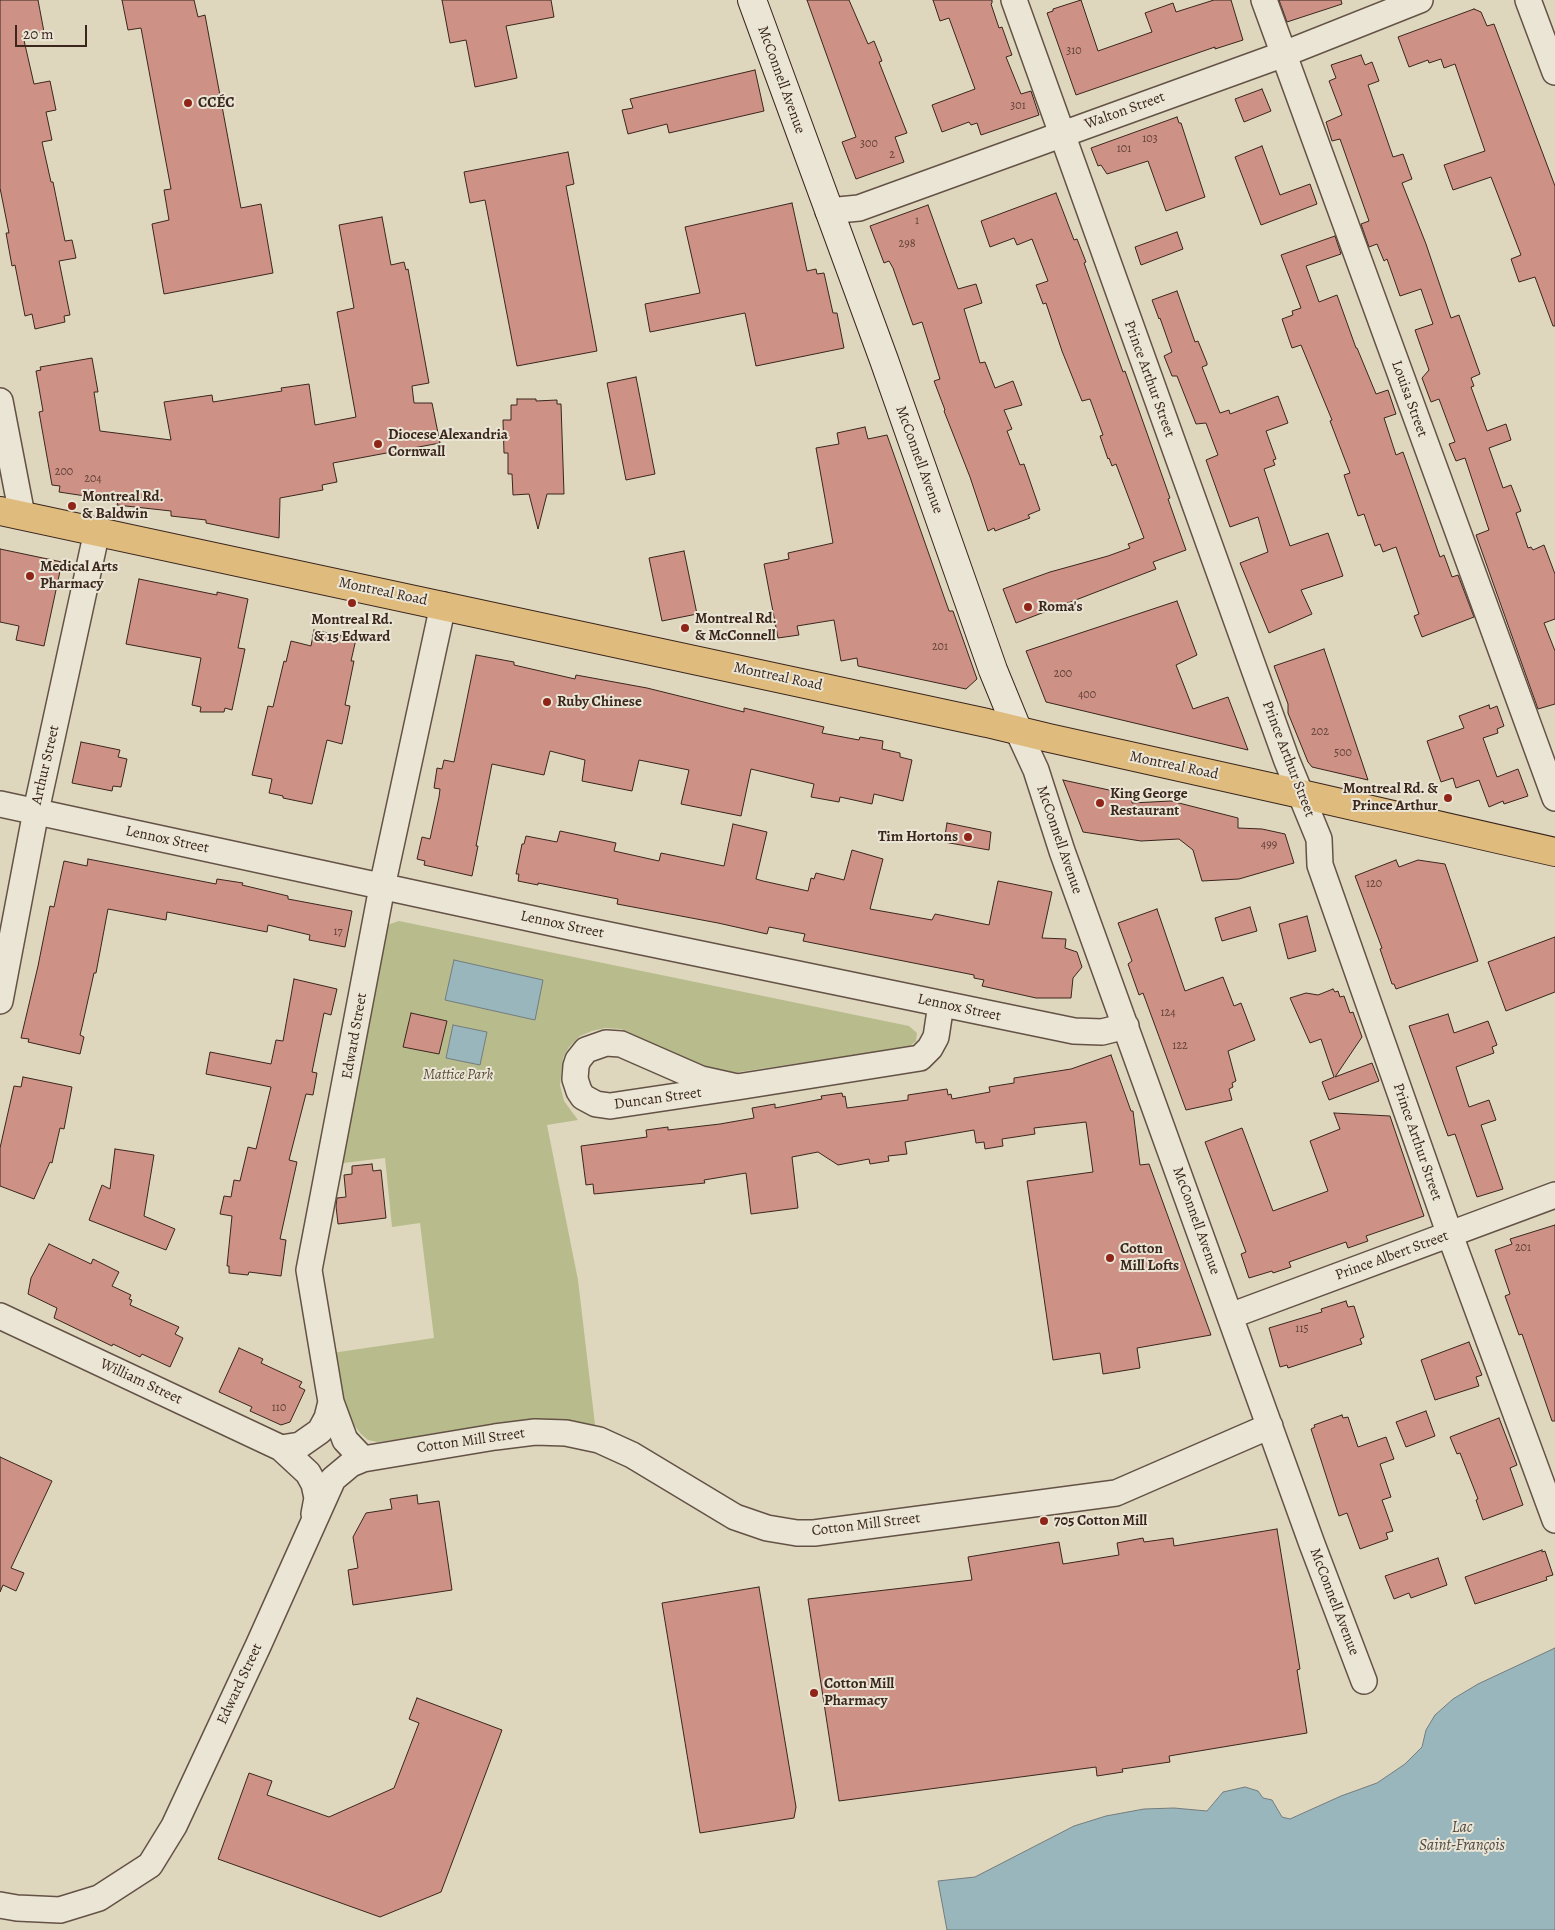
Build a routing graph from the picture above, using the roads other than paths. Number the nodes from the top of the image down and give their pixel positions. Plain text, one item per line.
1 (752, 0) edge
2 (1014, 0) edge
3 (1264, 0) edge
4 (1420, 0) edge
5 (1528, 0) edge
6 (1284, 54) junction
7 (1555, 72) edge
8 (1061, 134) junction
9 (828, 212) junction
10 (0, 401) edge
11 (11, 513) edge
12 (98, 531) junction
13 (444, 605) junction
14 (1018, 731) junction
15 (1301, 794) junction
16 (1555, 798) edge
17 (0, 804) edge
18 (36, 811) junction
19 (1555, 852) edge
20 (382, 887) junction
21 (0, 1001) edge
22 (941, 1004) junction
23 (1126, 1026) junction
24 (737, 1087) junction
25 (1555, 1195) edge
26 (1450, 1235) junction
27 (0, 1316) edge
28 (1230, 1316) junction
29 (331, 1402) junction
30 (1270, 1426) junction
31 (281, 1448) junction
32 (364, 1459) junction
33 (331, 1483) joint
34 (1555, 1520) edge
35 (312, 1524) junction
36 (1364, 1681) dead end
37 (0, 1904) edge

1 - 9 main road, McConnell Avenue
2 - 8 street, Prince Arthur Street
3 - 6 street, Louisa Street
4 - 6 street, Walton Street
5 - 7 street
6 - 8 street, Walton Street
6 - 16 street, Louisa Street
8 - 9 street, Walton Street
8 - 15 street, Prince Arthur Street
9 - 14 main road, McConnell Avenue
10 - 11 street
11 - 12 main road, Montreal Road
12 - 13 main road, Montreal Road
12 - 18 street, Arthur Street
13 - 14 main road, Montreal Road
13 - 20 street, Edward Street
14 - 15 main road, Montreal Road
14 - 23 street, McConnell Avenue
15 - 19 main road, Montreal Road
15 - 26 street, Prince Arthur Street
17 - 18 street, Lennox Street
18 - 20 street, Lennox Street
18 - 21 street, Arthur Street
20 - 22 street, Lennox Street
20 - 29 street, Edward Street
22 - 23 street, Lennox Street
22 - 24 street, Duncan Street
23 - 28 street, McConnell Avenue
24 - 24 street, Duncan Street
25 - 26 street, Prince Albert Street
26 - 28 street, Prince Albert Street
26 - 34 street, Prince Arthur Street
27 - 31 street, William Street
28 - 30 street, McConnell Avenue
29 - 31 street
29 - 32 street, Edward Street
30 - 32 street, Cotton Mill Street
30 - 36 street, McConnell Avenue
31 - 35 street, William Street
32 - 33 street, Cotton Mill Street
33 - 35 street, Edward Street
35 - 37 street, Edward Street

